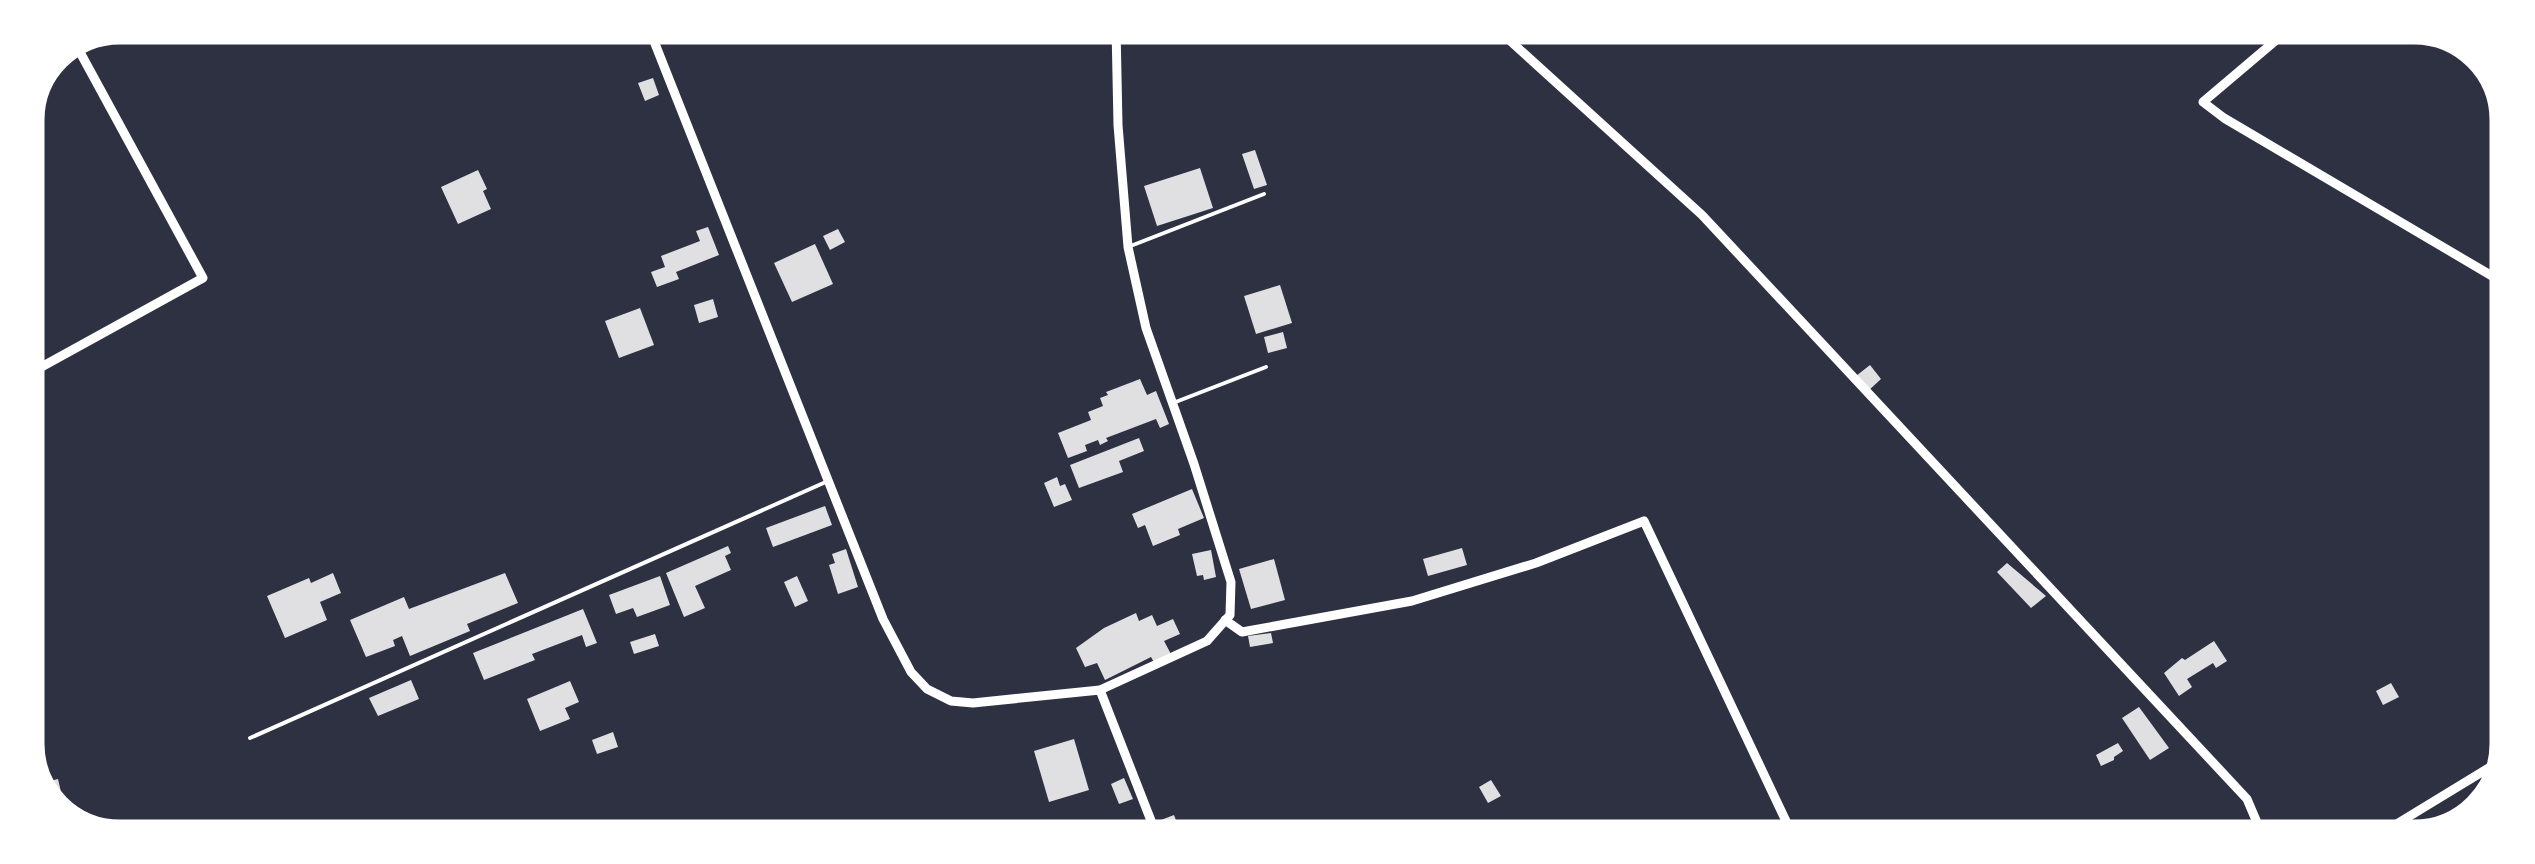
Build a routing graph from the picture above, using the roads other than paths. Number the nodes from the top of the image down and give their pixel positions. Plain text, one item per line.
1 (654, 42) edge
2 (1116, 42) edge
3 (1511, 42) edge
4 (2274, 42) edge
5 (81, 54) edge
6 (1264, 194) dead end
7 (1128, 247) junction
8 (2492, 277) edge
9 (42, 366) edge
10 (1266, 367) dead end
11 (1172, 403) junction
12 (828, 482) junction
13 (1225, 620) junction
14 (1100, 690) junction
15 (250, 738) dead end
16 (2488, 768) edge
17 (1152, 822) edge
18 (1786, 822) edge
19 (2257, 822) edge
20 (2400, 822) edge

1 - 12 street
2 - 7 street
3 - 19 street
4 - 8 street
5 - 9 street
6 - 7 lane
7 - 11 street
10 - 11 lane
11 - 13 street
12 - 14 street
12 - 15 lane
13 - 14 street
13 - 18 street
14 - 17 street
16 - 20 street

